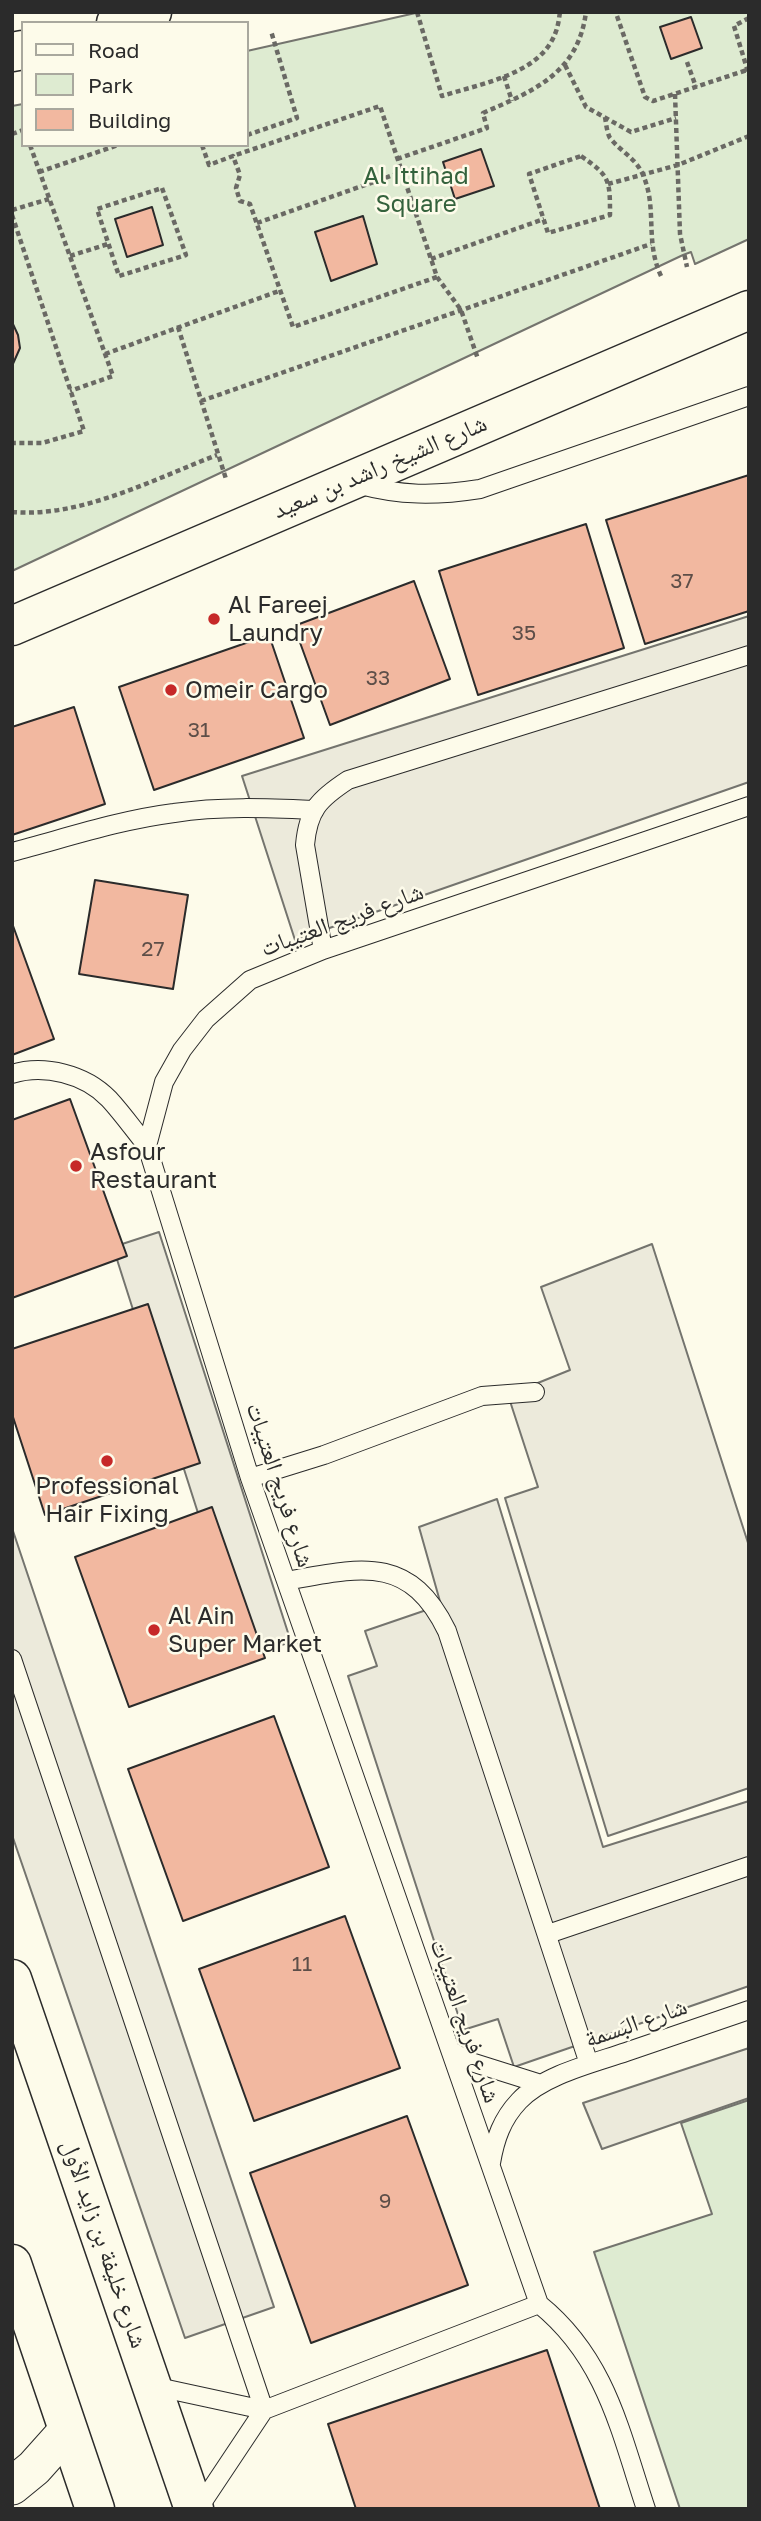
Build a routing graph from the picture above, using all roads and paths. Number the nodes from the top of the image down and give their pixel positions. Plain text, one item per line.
1 (152, 12) edge
2 (417, 12) edge
3 (560, 12) edge
4 (586, 12) edge
5 (617, 16) dead end
6 (749, 18) edge
7 (123, 21) edge
8 (271, 31) dead end
9 (687, 62) dead end
10 (565, 65) junction
11 (748, 72) edge
12 (504, 76) junction
13 (696, 87) junction
14 (675, 94) junction
15 (512, 100) junction
16 (605, 117) junction
17 (676, 118) junction
18 (248, 135) edge
19 (749, 136) edge
20 (31, 147) edge
21 (112, 147) edge
22 (203, 147) edge
23 (233, 156) junction
24 (397, 159) junction
25 (678, 165) junction
26 (39, 172) junction
27 (402, 172) junction
28 (643, 175) junction
29 (608, 184) junction
30 (49, 199) junction
31 (12, 210) edge
32 (12, 215) edge
33 (544, 219) junction
34 (257, 223) junction
35 (108, 244) junction
36 (651, 244) junction
37 (70, 256) junction
38 (431, 259) junction
39 (687, 267) dead end
40 (437, 277) junction
41 (662, 278) dead end
42 (279, 291) junction
43 (461, 310) junction
44 (749, 310) edge
45 (178, 327) junction
46 (105, 354) junction
47 (478, 359) dead end
48 (71, 391) junction
49 (749, 396) edge
50 (201, 401) junction
51 (12, 443) edge
52 (218, 455) junction
53 (226, 479) dead end
54 (347, 481) junction
55 (12, 512) edge
56 (12, 626) edge
57 (749, 655) edge
58 (749, 806) edge
59 (313, 810) junction
60 (12, 852) edge
61 (323, 950) junction
62 (12, 1074) edge
63 (147, 1146) junction
64 (535, 1392) dead end
65 (250, 1478) junction
66 (286, 1581) junction
67 (12, 1658) edge
68 (749, 1866) edge
69 (548, 1934) junction
70 (12, 1979) edge
71 (749, 2010) edge
72 (450, 2050) junction
73 (589, 2064) junction
74 (541, 2084) junction
75 (491, 2168) junction
76 (12, 2264) edge
77 (539, 2304) junction
78 (153, 2386) junction
79 (264, 2410) junction
80 (68, 2430) junction
81 (12, 2487) edge
82 (95, 2509) edge
83 (196, 2509) edge
84 (646, 2509) edge

1 - 7 main road
2 - 12 path
3 - 12 path
4 - 10 path
5 - 14 path
6 - 11 path
8 - 18 path
9 - 13 path
10 - 15 path
10 - 16 path
11 - 13 path
12 - 15 path
13 - 14 path
14 - 17 path
15 - 24 path
16 - 17 path
16 - 28 path
17 - 25 path
19 - 25 path
20 - 26 path
21 - 26 path
22 - 23 path
23 - 24 path
23 - 34 path
24 - 27 path
25 - 28 path
25 - 39 path
26 - 30 path
27 - 34 path
27 - 38 path
28 - 29 path
28 - 36 path
29 - 33 path
29 - 33 path
30 - 31 path
30 - 37 path
32 - 48 path
33 - 38 path
34 - 42 path
35 - 35 path
35 - 37 path
36 - 41 path
36 - 43 path
37 - 46 path
38 - 40 path
40 - 42 path
40 - 43 path
42 - 45 path
43 - 47 path
43 - 50 path
44 - 54 main road, شارع الشيخ راشد بن سعيد
45 - 46 path
45 - 50 path
46 - 48 path
48 - 51 path
49 - 54 lane
50 - 52 path
52 - 53 path
52 - 55 path
54 - 56 main road, شارع الشيخ راشد بن سعيد
57 - 59 lane
58 - 61 lane, شارع فريج العتيبات
59 - 60 lane
59 - 61 lane
61 - 63 lane, شارع فريج العتيبات
62 - 63 lane
63 - 65 lane, شارع فريج العتيبات
64 - 65 lane
65 - 66 lane, شارع فريج العتيبات
66 - 69 lane
66 - 72 lane, شارع فريج العتيبات
67 - 79 lane
68 - 69 lane
69 - 73 lane
70 - 78 main road, شارع خليفة بن زايد الأول
71 - 73 lane, شارع البَسمة
72 - 74 lane
72 - 75 lane, شارع فريج العتيبات
73 - 74 lane, شارع البَسمة
74 - 75 lane, شارع البَسمة
75 - 77 lane, شارع فريج العتيبات
76 - 80 main road
77 - 79 lane
77 - 84 lane, شارع فريج العتيبات
78 - 79 lane
78 - 83 main road, شارع خليفة بن زايد الأول
79 - 83 lane
80 - 81 street
80 - 82 main road

